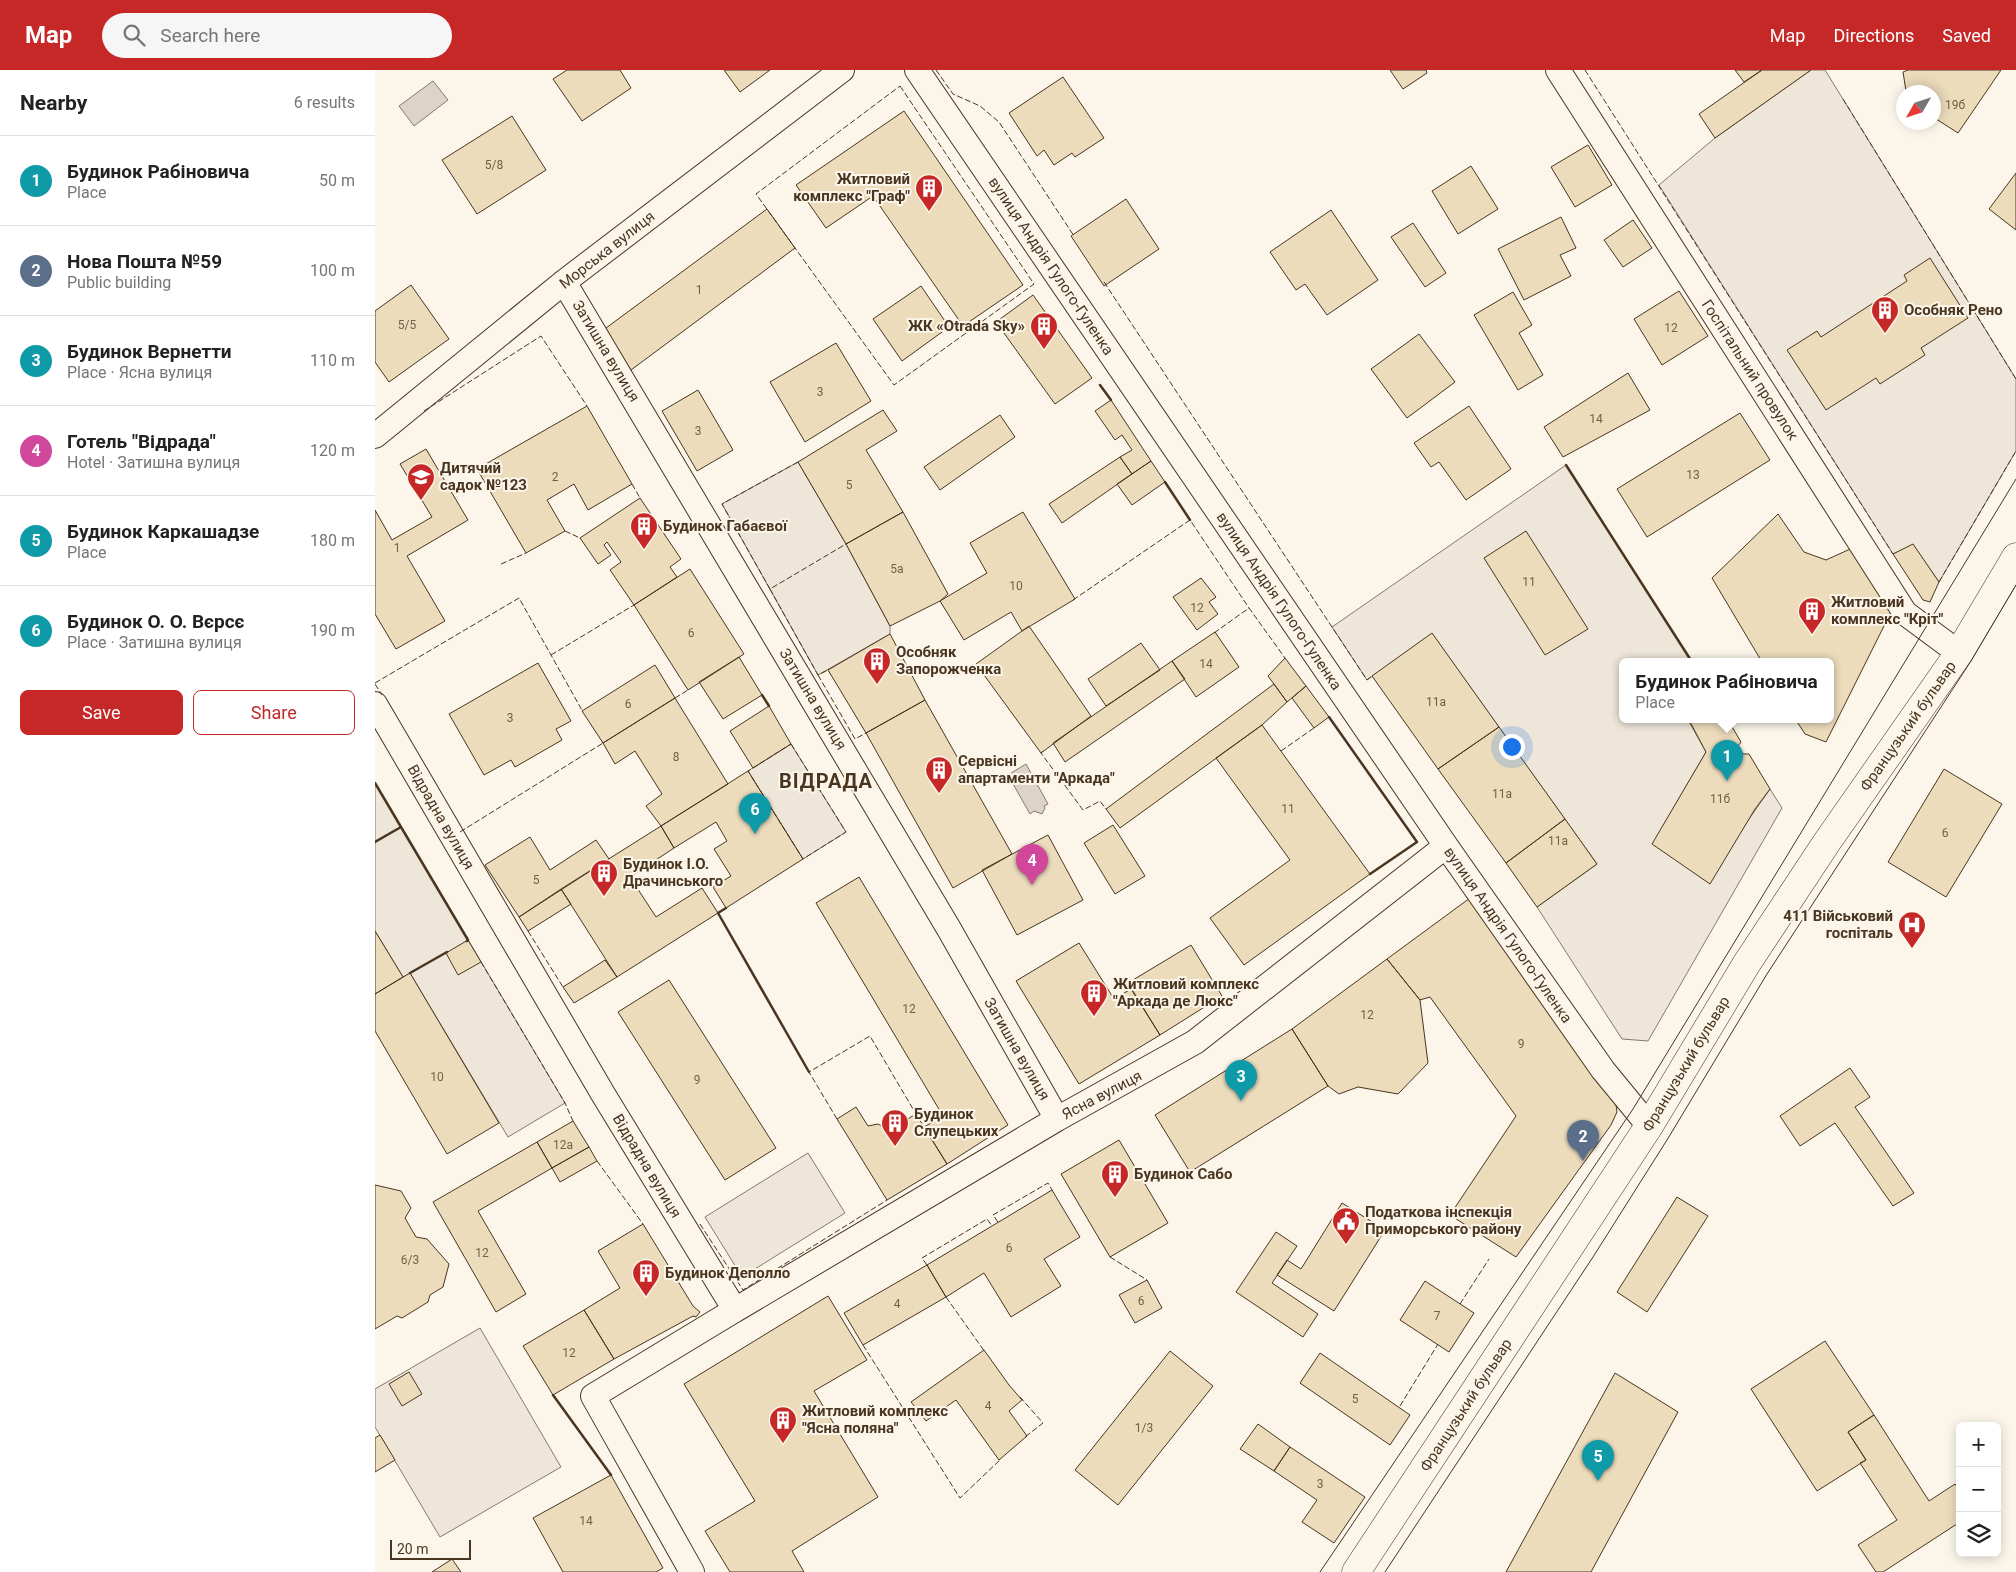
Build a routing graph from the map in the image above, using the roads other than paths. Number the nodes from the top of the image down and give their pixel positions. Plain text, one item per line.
1 (842, 70) edge
2 (917, 70) edge
3 (1559, 70) edge
4 (565, 282) junction
5 (375, 436) edge
6 (2016, 557) edge
7 (1959, 653) junction
8 (375, 704) edge
9 (1446, 846) junction
10 (1057, 1119) junction
11 (1649, 1126) junction
12 (735, 1310) junction
13 (692, 1572) edge
14 (1356, 1572) edge

1 - 4 street, Морська вулиця
2 - 9 street, вулиця Андрія Гулого-Гуленка
3 - 7 street, Госпітальний провулок
4 - 5 street, Морська вулиця
4 - 10 street, Затишна вулиця
6 - 7 street, Французький бульвар
7 - 11 street, Французький бульвар
8 - 12 street, Відрадна вулиця
9 - 10 street, Ясна вулиця
9 - 11 street, вулиця Андрія Гулого-Гуленка
10 - 12 street, Ясна вулиця
11 - 14 street, Французький бульвар
12 - 13 street

